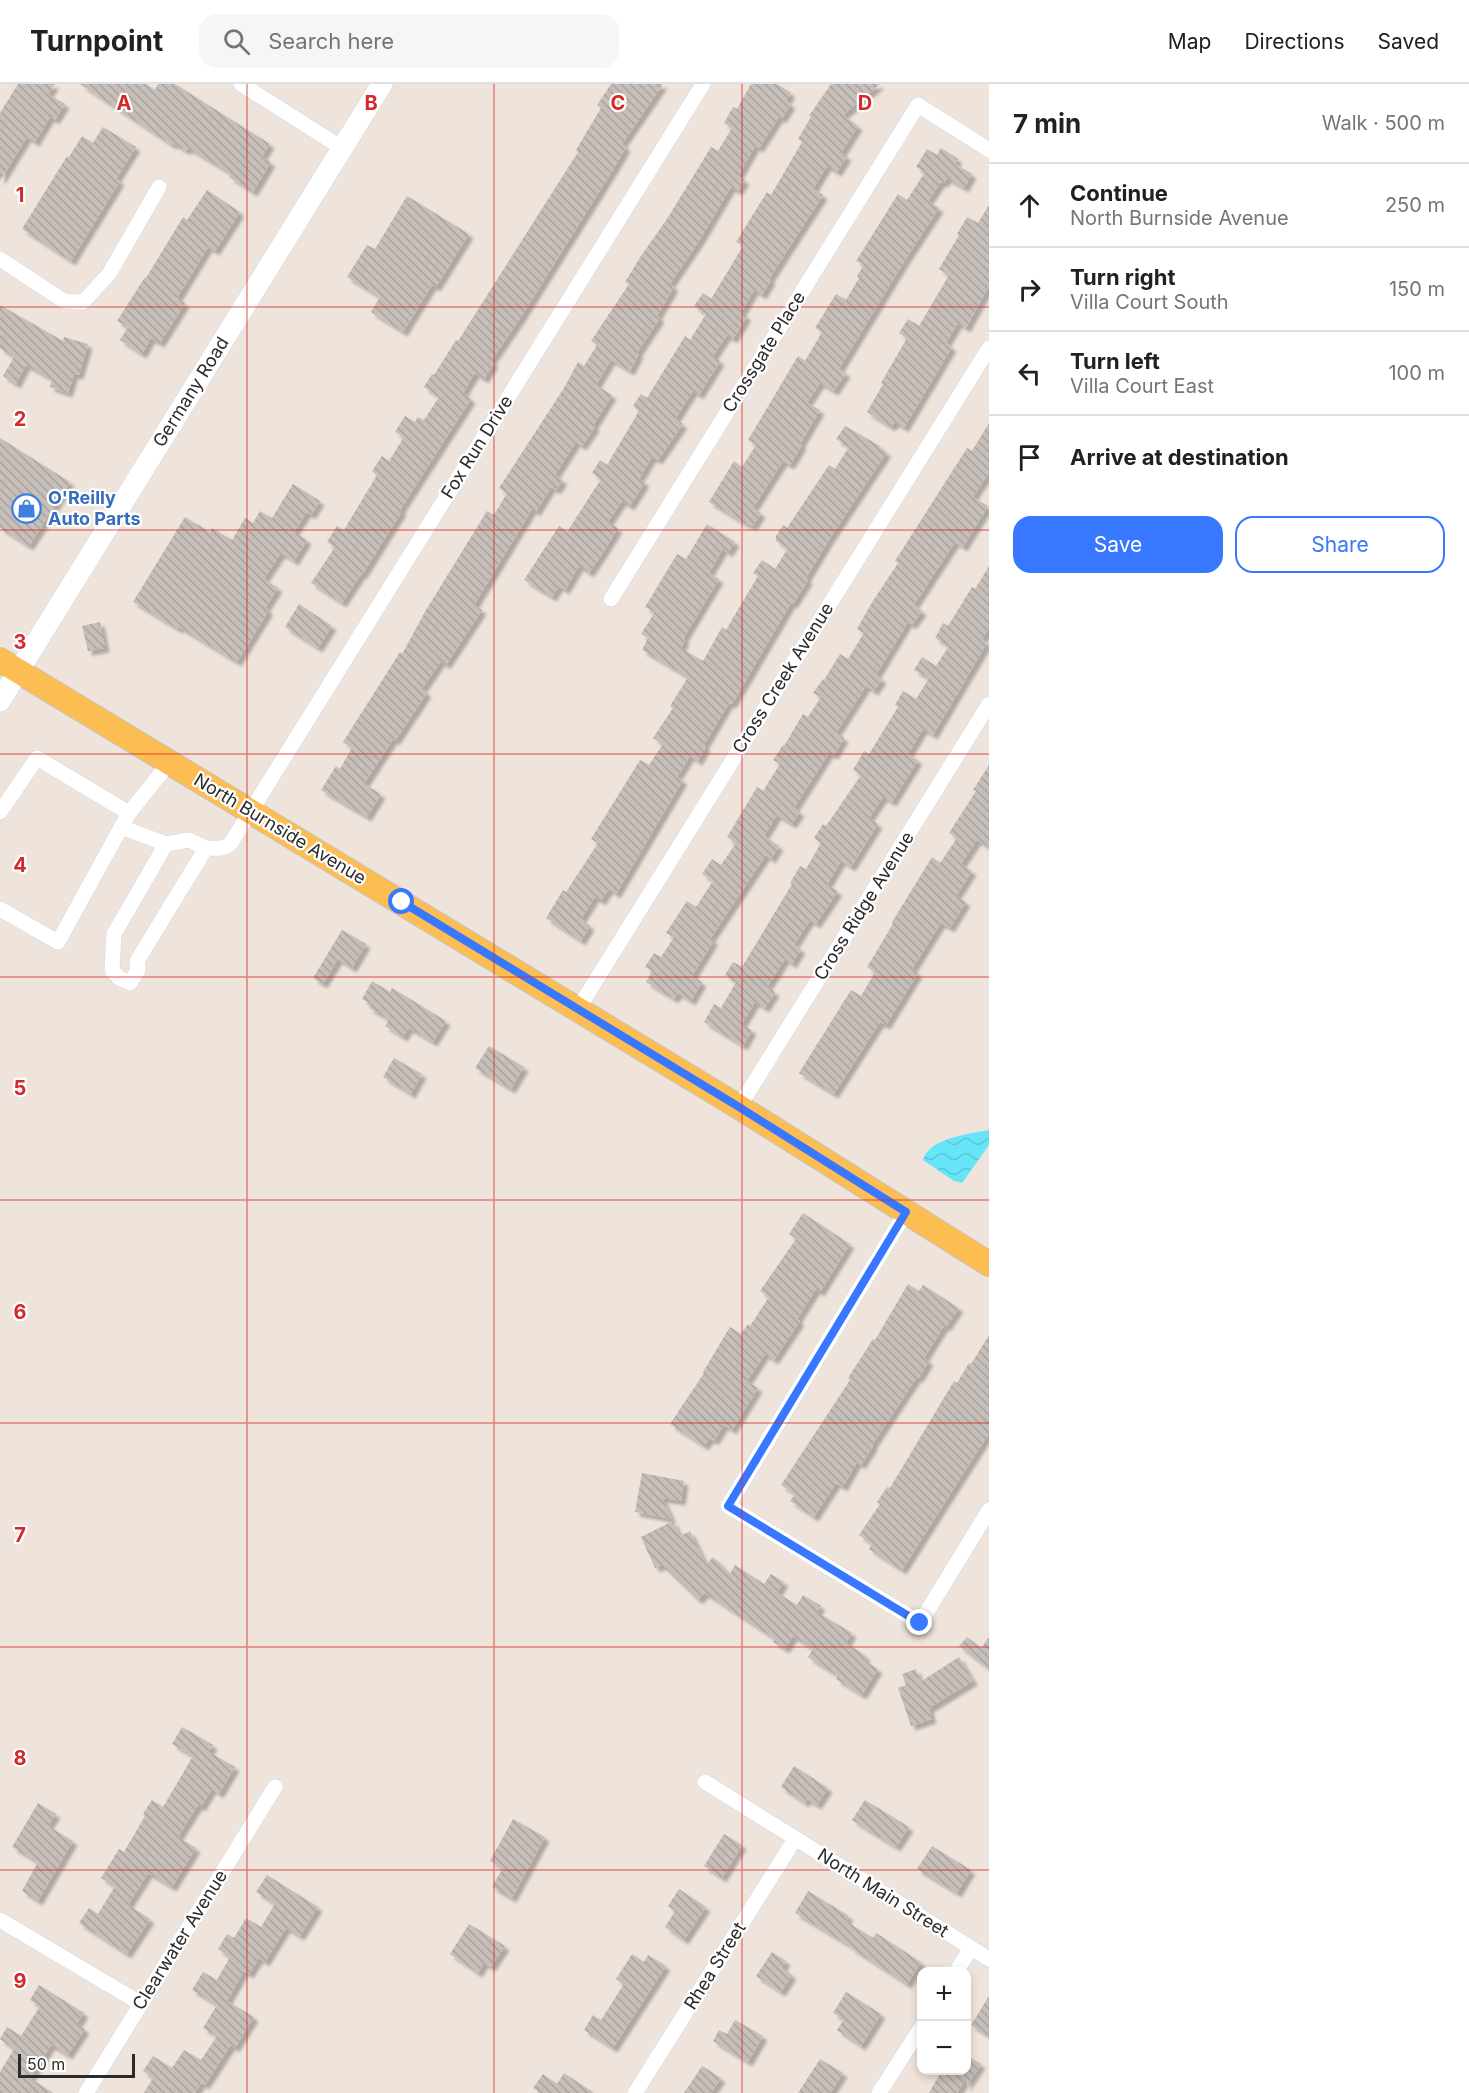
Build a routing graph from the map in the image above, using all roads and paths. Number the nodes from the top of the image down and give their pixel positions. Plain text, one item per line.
1 (241, 84) edge
2 (382, 84) edge
3 (703, 84) edge
4 (342, 148) junction
5 (989, 150) edge
6 (159, 187) dead end
7 (0, 259) edge
8 (989, 348) edge
9 (611, 599) dead end
10 (9, 665) edge
11 (0, 701) edge
12 (989, 704) edge
13 (170, 762) junction
14 (251, 810) junction
15 (0, 812) edge
16 (129, 813) junction
17 (121, 827) junction
18 (166, 844) junction
19 (206, 848) junction
20 (0, 909) edge
21 (578, 1010) junction
22 (739, 1107) junction
23 (906, 1212) junction
24 (989, 1264) edge
25 (989, 1510) edge
26 (705, 1782) dead end
27 (275, 1787) dead end
28 (795, 1839) junction
29 (0, 1920) edge
30 (970, 1948) junction
31 (989, 1959) edge
32 (958, 1967) edge
33 (140, 2003) junction
34 (917, 2032) edge
35 (86, 2093) edge
36 (635, 2093) edge
37 (879, 2093) edge

1 - 4 street
2 - 4 main road, Germany Road
3 - 14 street, Fox Run Drive
4 - 10 main road, Germany Road
5 - 9 street, Crossgate Place
6 - 7 street
8 - 21 street, Cross Creek Avenue
10 - 11 main road, Germany Road
10 - 13 main road, North Burnside Avenue
12 - 22 street, Cross Ridge Avenue
13 - 14 main road, North Burnside Avenue
13 - 16 street
14 - 19 street, Fox Run Drive
14 - 21 main road, North Burnside Avenue
15 - 16 street
16 - 17 street
17 - 18 street
17 - 20 street
18 - 19 street
18 - 19 street
21 - 22 main road, North Burnside Avenue
22 - 23 main road, North Burnside Avenue
23 - 24 main road, North Burnside Avenue
23 - 25 street
26 - 28 street, North Main Street
27 - 33 street, Clearwater Avenue
28 - 30 street, North Main Street
28 - 36 street, Rhea Street
29 - 33 street
30 - 31 street, North Main Street
30 - 32 street
33 - 35 street, Clearwater Avenue
34 - 37 street

